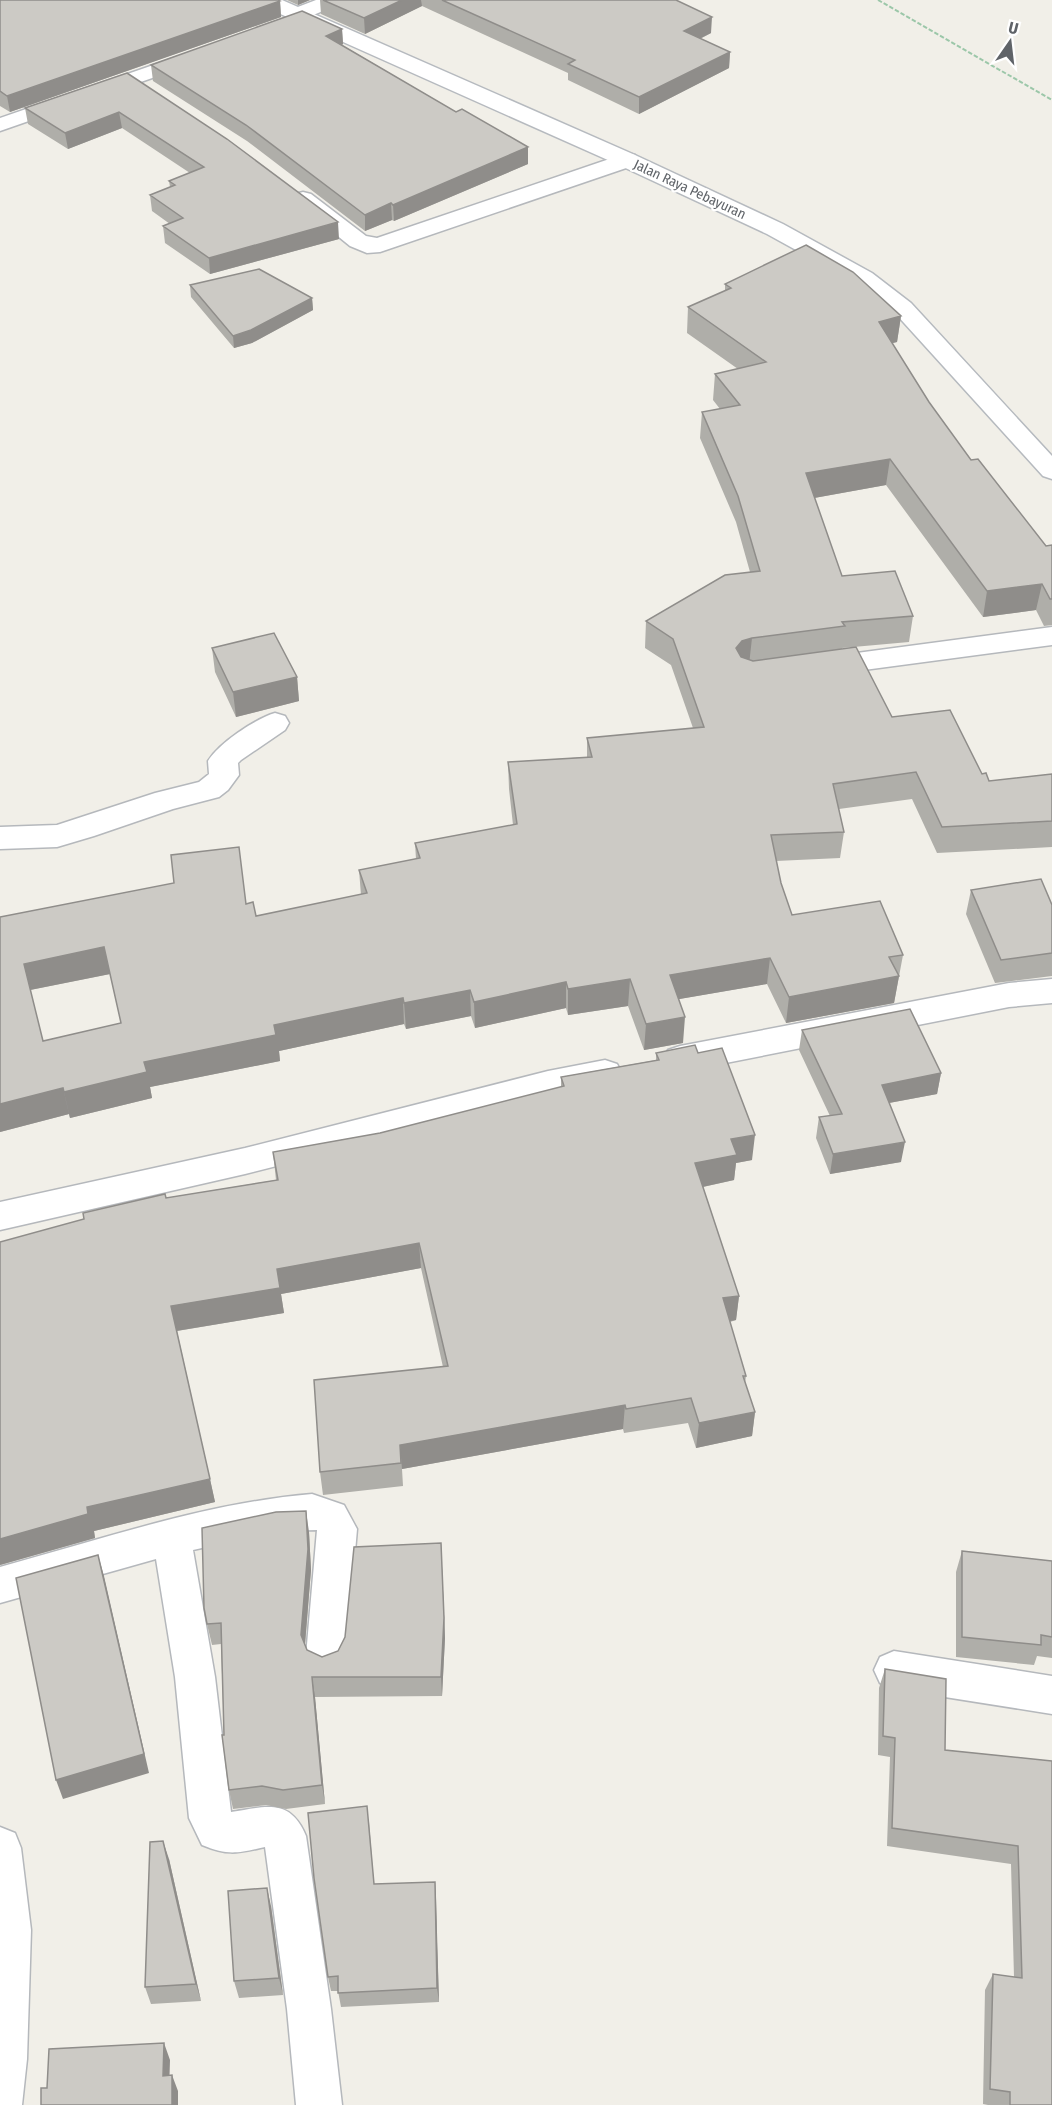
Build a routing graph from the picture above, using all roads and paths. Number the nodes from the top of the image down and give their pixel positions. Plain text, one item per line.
1 (265, 0) edge
2 (333, 0) edge
3 (878, 0) edge
4 (300, 15) junction
5 (272, 29) edge
6 (208, 52) edge
7 (132, 79) junction
8 (152, 92) edge
9 (1052, 100) edge
10 (0, 125) edge
11 (627, 160) junction
12 (284, 184) edge
13 (1052, 471) edge
14 (1052, 636) edge
15 (797, 670) edge
16 (275, 723) dead end
17 (0, 838) edge
18 (1052, 991) edge
19 (0, 1216) edge
20 (171, 1537) junction
21 (0, 1586) edge
22 (326, 1656) edge
23 (894, 1671) edge
24 (1052, 1695) edge
25 (0, 1848) edge
26 (0, 2103) edge
27 (319, 2105) edge

1 - 4 street, Jalan Raya Pebayuran
2 - 4 lane
3 - 9 path
4 - 5 street
4 - 11 street, Jalan Raya Pebayuran
6 - 7 street
7 - 8 street
7 - 10 street
11 - 12 street
11 - 13 street, Jalan Raya Pebayuran
14 - 15 street
16 - 17 street
18 - 19 street
20 - 21 street
20 - 22 street
20 - 27 street
23 - 24 street
25 - 26 street

